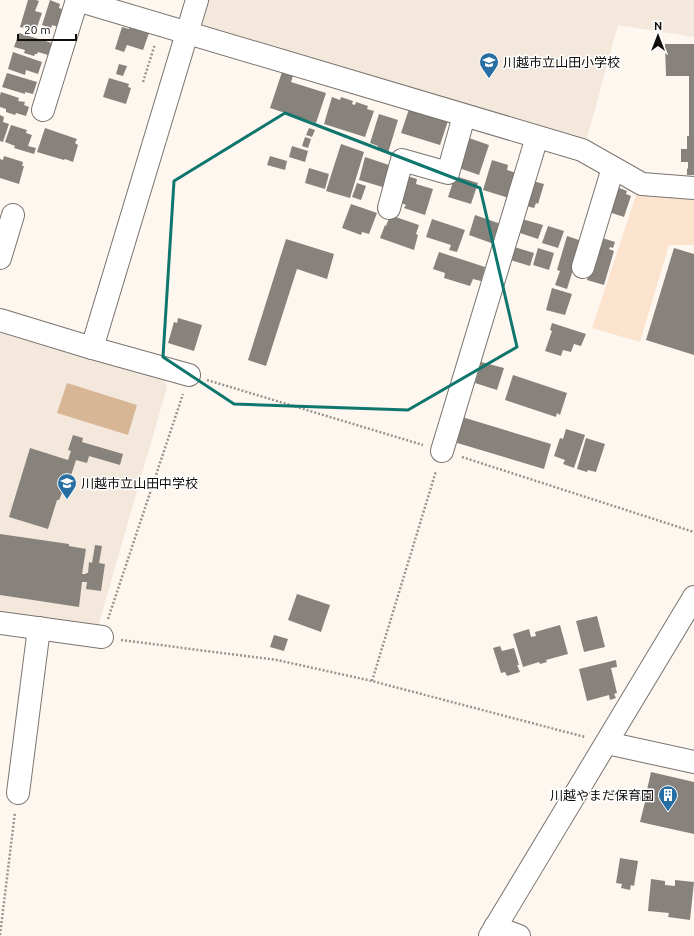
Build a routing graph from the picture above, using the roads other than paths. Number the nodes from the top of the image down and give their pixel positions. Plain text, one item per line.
1 (77, 0) edge
2 (197, 0) edge
3 (188, 33) junction
4 (44, 110) dead end
5 (464, 116) junction
6 (537, 137) junction
7 (613, 168) junction
8 (694, 188) edge
9 (389, 208) dead end
10 (13, 216) dead end
11 (0, 258) edge
12 (583, 266) dead end
13 (0, 320) edge
14 (92, 348) junction
15 (189, 375) road end
16 (442, 451) road end
17 (694, 597) edge
18 (0, 623) edge
19 (39, 628) junction
20 (102, 637) road end
21 (607, 743) junction
22 (694, 762) edge
23 (18, 793) road end
24 (492, 931) edge
25 (519, 936) edge

1 - 3 street
1 - 4 street
2 - 3 street
3 - 5 street
3 - 14 street
5 - 6 street
5 - 9 street
6 - 7 street
6 - 16 street
7 - 8 street
7 - 12 street
10 - 11 street
13 - 14 street
14 - 15 street
17 - 21 street
18 - 19 street
19 - 20 street
19 - 23 street
21 - 22 street
21 - 24 street
24 - 25 street

